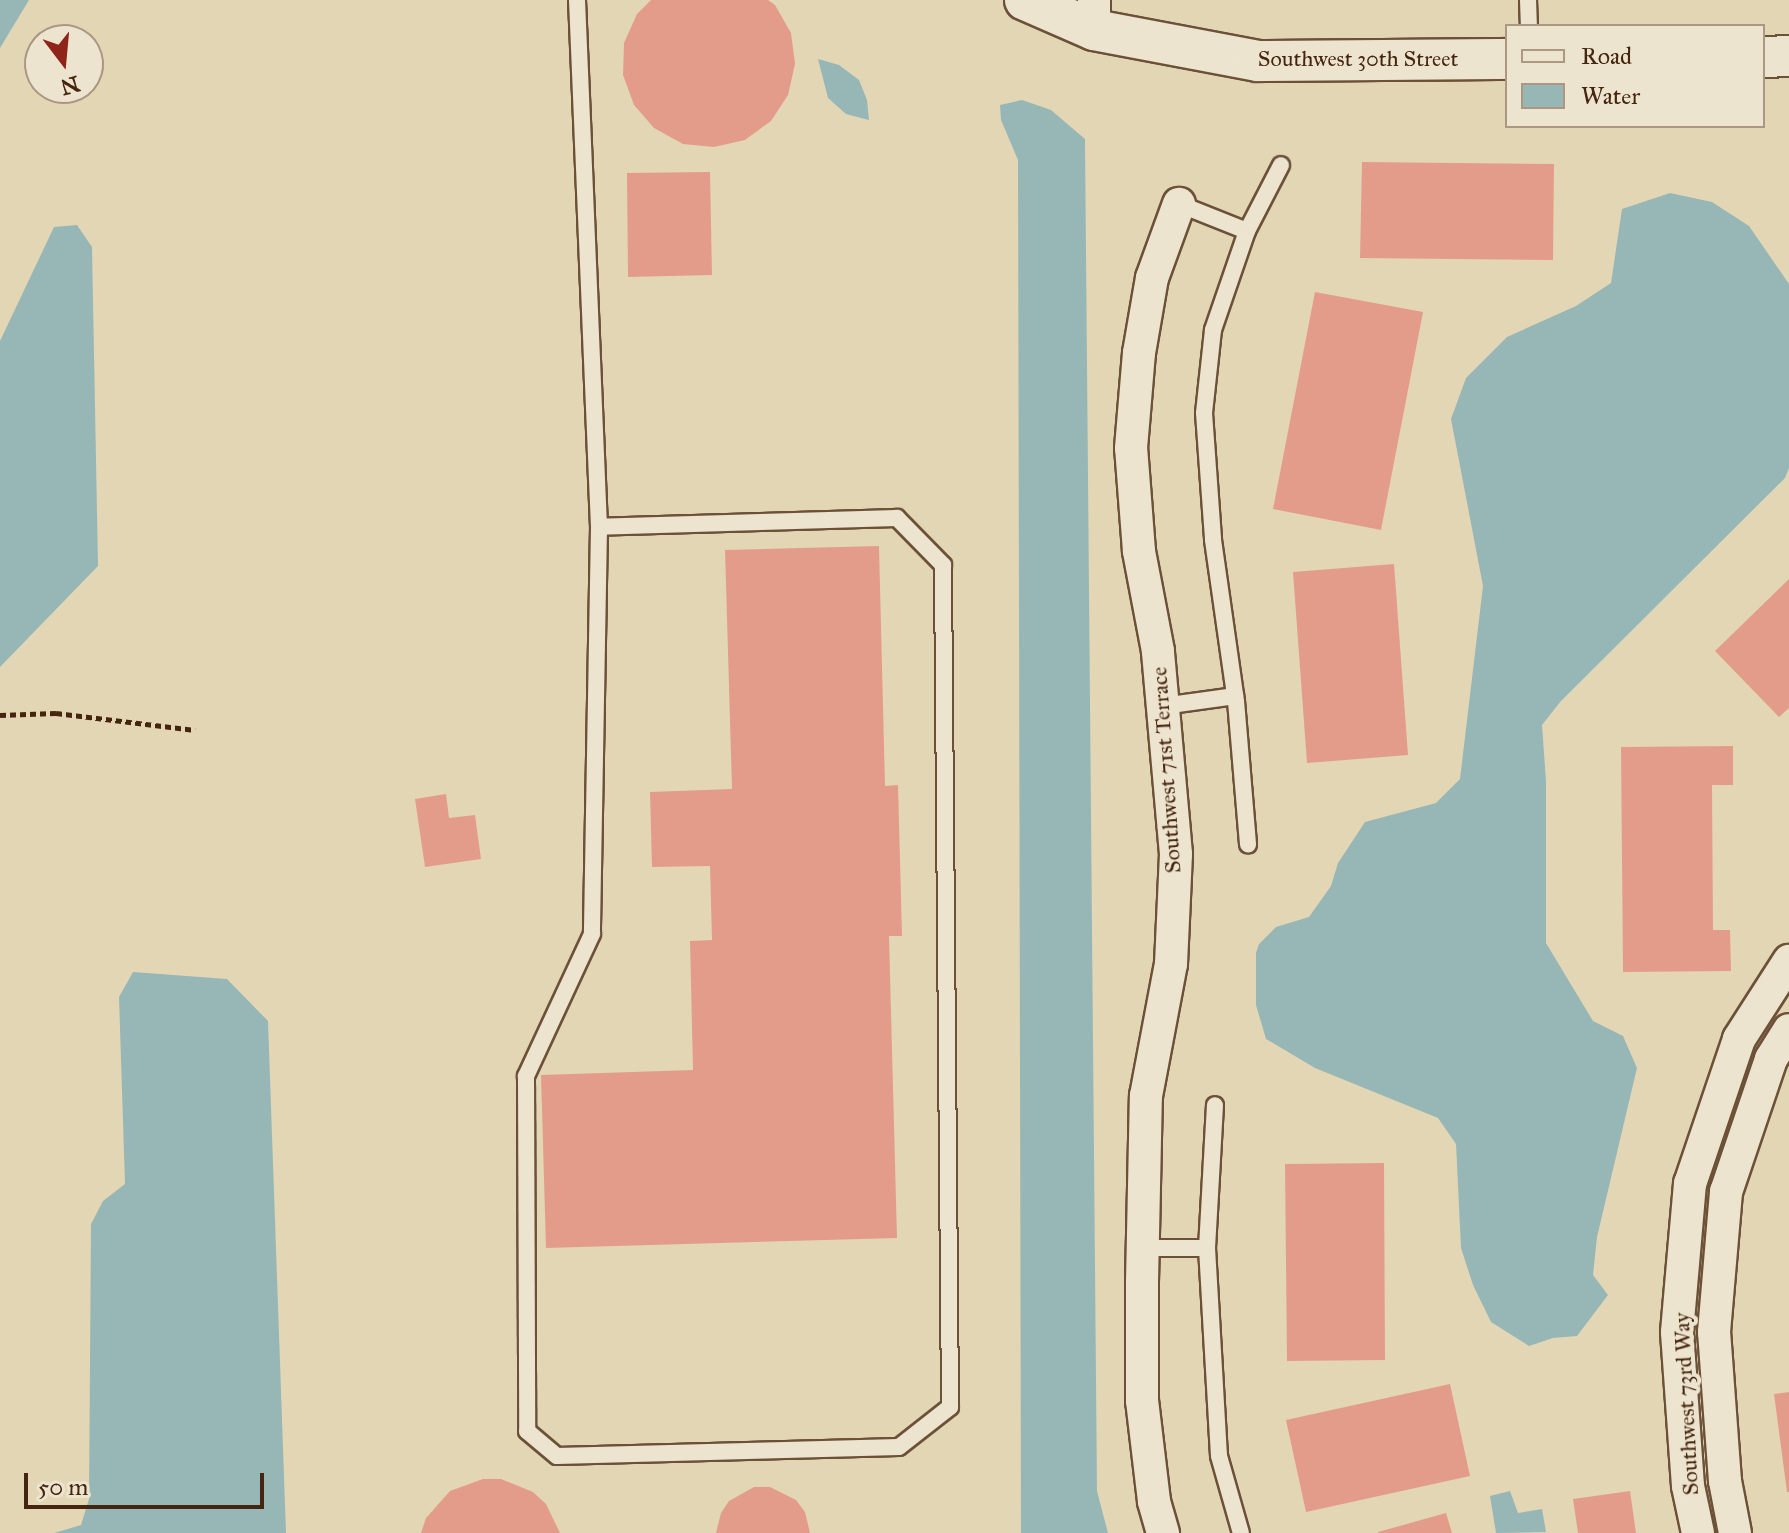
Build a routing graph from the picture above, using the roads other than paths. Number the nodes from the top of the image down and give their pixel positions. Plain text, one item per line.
1 (577, 0) edge
2 (1025, 0) edge
3 (1528, 0) edge
4 (1094, 15) edge
5 (1529, 24) edge
6 (1789, 56) edge
7 (1765, 57) edge
8 (1505, 59) edge
9 (1281, 165) dead end
10 (1179, 204) joint
11 (1247, 231) junction
12 (599, 527) junction
13 (1235, 696) junction
14 (1163, 706) junction
15 (1248, 845) dead end
16 (1789, 961) edge
17 (1789, 1030) edge
18 (1215, 1105) dead end
19 (1143, 1248) junction
20 (1207, 1248) junction
21 (1163, 1533) edge
22 (1241, 1533) edge
23 (1698, 1533) edge
24 (1735, 1533) edge

1 - 12 lane
2 - 4 street, Southwest 30th Street
3 - 5 lane
4 - 8 street, Southwest 30th Street
6 - 7 street
9 - 11 lane
10 - 11 lane
10 - 14 street, Southwest 71st Terrace
11 - 13 lane
12 - 12 lane
13 - 14 lane
13 - 15 lane
14 - 19 street, Southwest 71st Terrace
16 - 23 street, Southwest 73rd Way
17 - 24 street, Southwest 73rd Way
18 - 20 lane
19 - 20 lane
19 - 21 street, Southwest 71st Terrace
20 - 22 lane

